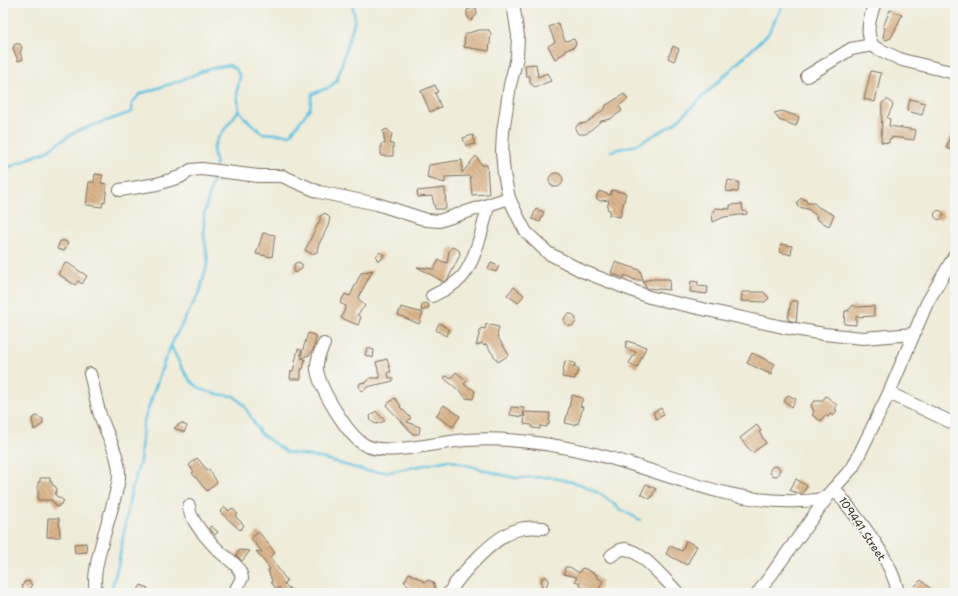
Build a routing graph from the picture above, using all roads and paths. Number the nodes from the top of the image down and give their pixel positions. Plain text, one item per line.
1 (514, 3) edge
2 (875, 3) edge
3 (872, 45) junction
4 (955, 73) edge
5 (807, 76) dead end
6 (120, 190) dead end
7 (509, 198) junction
8 (488, 206) junction
9 (955, 255) edge
10 (432, 296) dead end
11 (914, 334) junction
12 (324, 344) dead end
13 (90, 374) dead end
14 (889, 393) junction
15 (955, 424) edge
16 (834, 488) junction
17 (189, 506) dead end
18 (543, 528) dead end
19 (611, 556) dead end
20 (97, 593) edge
21 (234, 593) edge
22 (449, 593) edge
23 (678, 593) edge
24 (758, 593) edge
25 (898, 593) edge

1 - 7 street
2 - 3 street
3 - 4 street
3 - 5 street
6 - 8 street
7 - 8 street
7 - 11 street
8 - 10 street
9 - 11 street
11 - 14 street
12 - 16 street
13 - 20 street
14 - 15 street
14 - 16 street
16 - 24 street
16 - 25 street, 109441 Street
17 - 21 street
18 - 22 street
19 - 23 street

